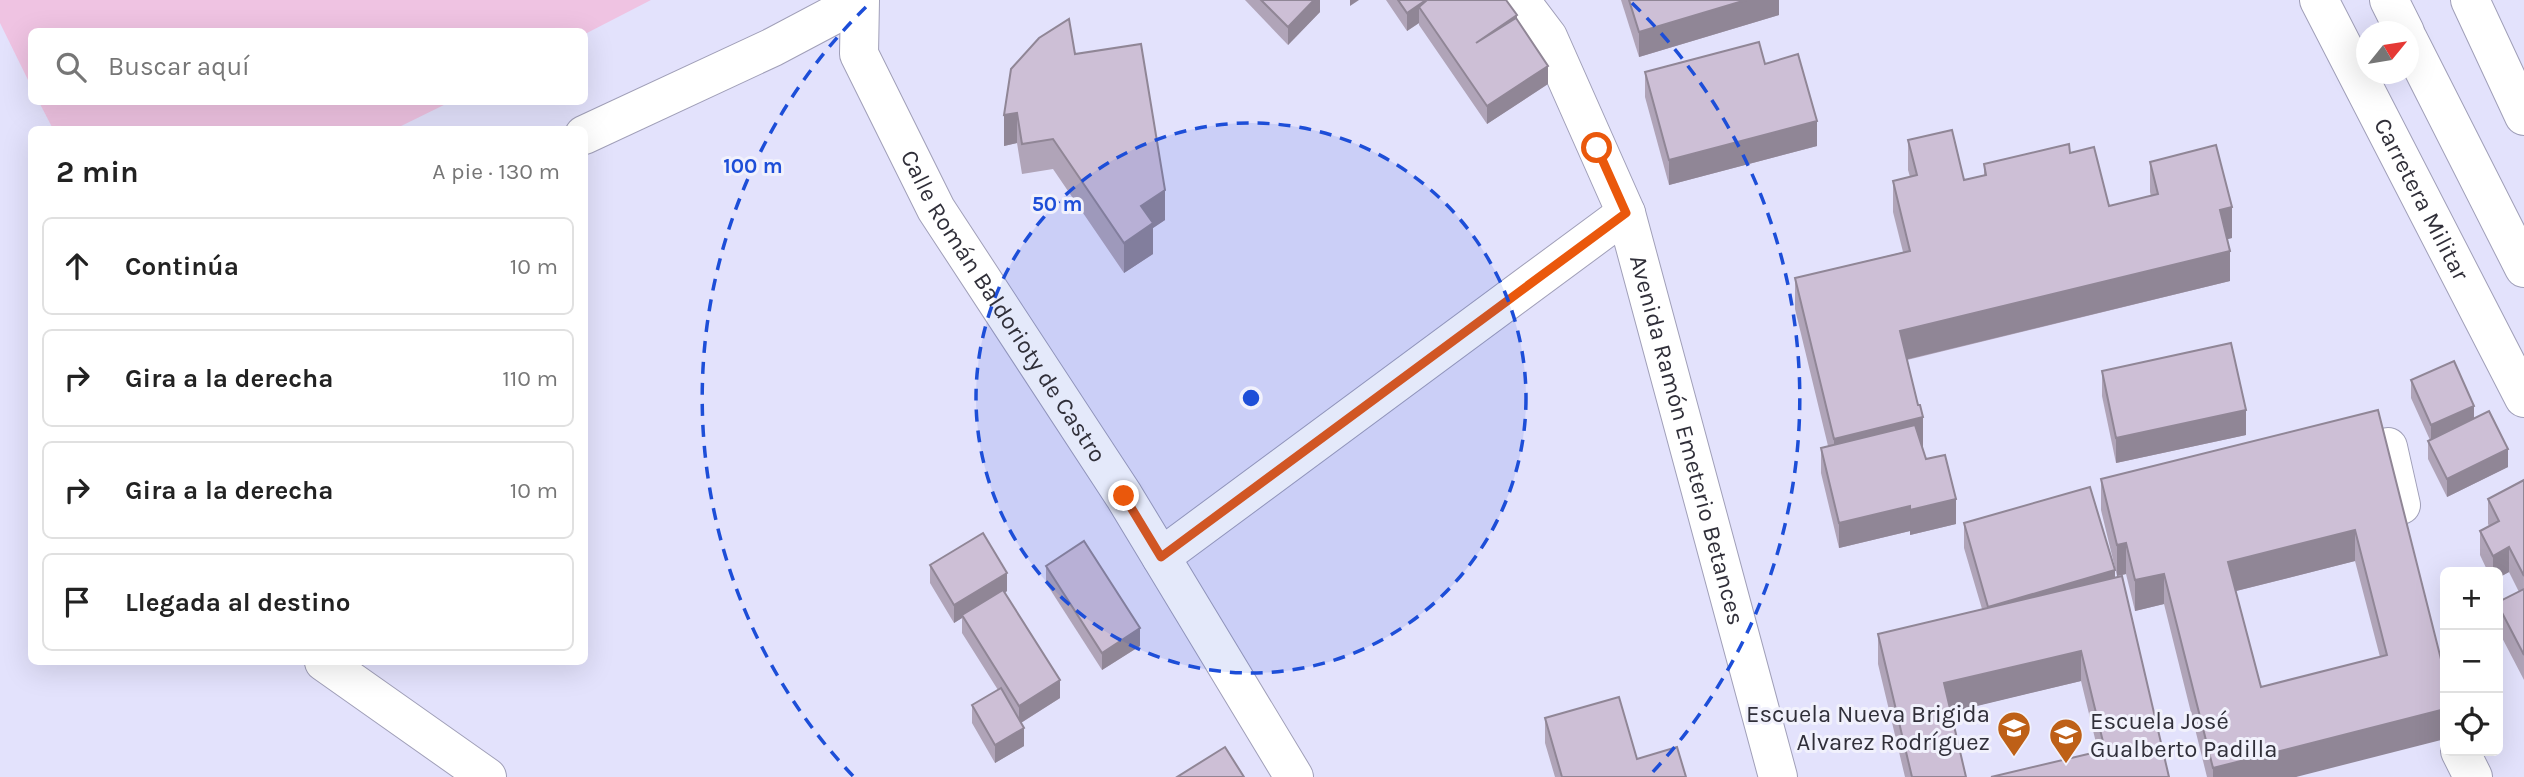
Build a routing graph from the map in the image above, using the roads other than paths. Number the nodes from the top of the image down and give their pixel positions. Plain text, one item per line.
1 (1520, 0) edge
2 (2319, 0) edge
3 (2389, 0) edge
4 (2470, 0) edge
5 (859, 1) edge
6 (2400, 21) edge
7 (2419, 59) edge
8 (2524, 116) edge
9 (588, 133) edge
10 (1626, 213) junction
11 (2524, 268) edge
12 (2524, 398) edge
13 (2388, 447) edge
14 (2409, 541) edge
15 (1161, 557) junction
16 (328, 665) edge
17 (2462, 756) edge
18 (487, 777) edge
19 (1294, 777) edge
20 (1778, 777) edge
21 (2473, 777) edge

1 - 10 street, Avenida Ramón Emeterio Betances
2 - 12 street, Carretera Militar
3 - 6 street
4 - 8 street
5 - 9 street
5 - 15 street, Calle Román Baldorioty de Castro
7 - 11 street
10 - 15 street
10 - 20 street, Avenida Ramón Emeterio Betances
13 - 14 street
15 - 19 street, Calle Román Baldorioty de Castro
16 - 18 street
17 - 21 street

